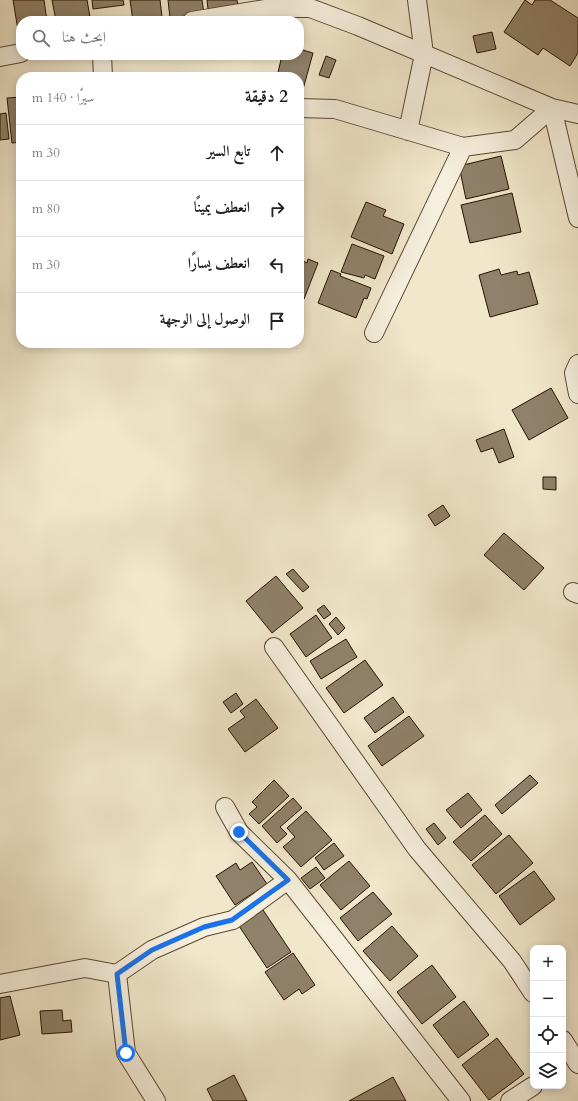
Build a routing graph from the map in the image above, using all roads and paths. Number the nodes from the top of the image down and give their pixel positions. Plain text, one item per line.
1 (417, 0) edge
2 (270, 4) edge
3 (215, 16) edge
4 (16, 54) edge
5 (424, 54) junction
6 (0, 57) edge
7 (102, 60) edge
8 (103, 72) edge
9 (304, 108) edge
10 (552, 108) junction
11 (578, 114) edge
12 (408, 131) junction
13 (463, 147) junction
14 (578, 218) edge
15 (374, 333) dead end
16 (578, 364) edge
17 (578, 394) edge
18 (274, 647) dead end
19 (225, 807) dead end
20 (288, 880) junction
21 (117, 974) junction
22 (0, 984) edge
23 (530, 988) edge
24 (530, 1088) edge
25 (156, 1101) edge
26 (461, 1101) edge
27 (510, 1101) edge

1 - 5 street
2 - 3 street
2 - 5 street
4 - 6 street
5 - 10 street
5 - 12 street
7 - 8 street
9 - 12 street
10 - 11 street
10 - 13 street
10 - 14 street
12 - 13 street
13 - 15 street
16 - 17 street
18 - 23 street
19 - 20 street
20 - 21 street
20 - 26 street
21 - 22 street
21 - 25 street
24 - 27 street

